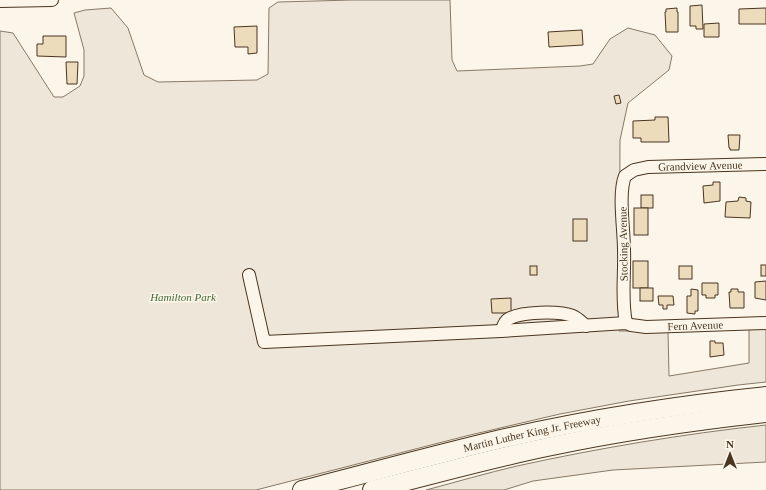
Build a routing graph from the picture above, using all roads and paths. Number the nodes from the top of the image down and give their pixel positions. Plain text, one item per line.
1 (52, 0) edge
2 (0, 2) edge
3 (766, 164) edge
4 (634, 170) joint
5 (249, 275) dead end
6 (626, 323) junction
7 (766, 323) edge
8 (766, 396) edge
9 (766, 413) edge
10 (302, 490) edge
11 (372, 490) edge

1 - 2 street
3 - 4 street, Grandview Avenue
4 - 6 street, Stocking Avenue
5 - 6 street, Fern Avenue
6 - 7 street, Fern Avenue
8 - 10 highway, Martin Luther King Jr. Freeway
9 - 11 highway, Martin Luther King Jr. Freeway

